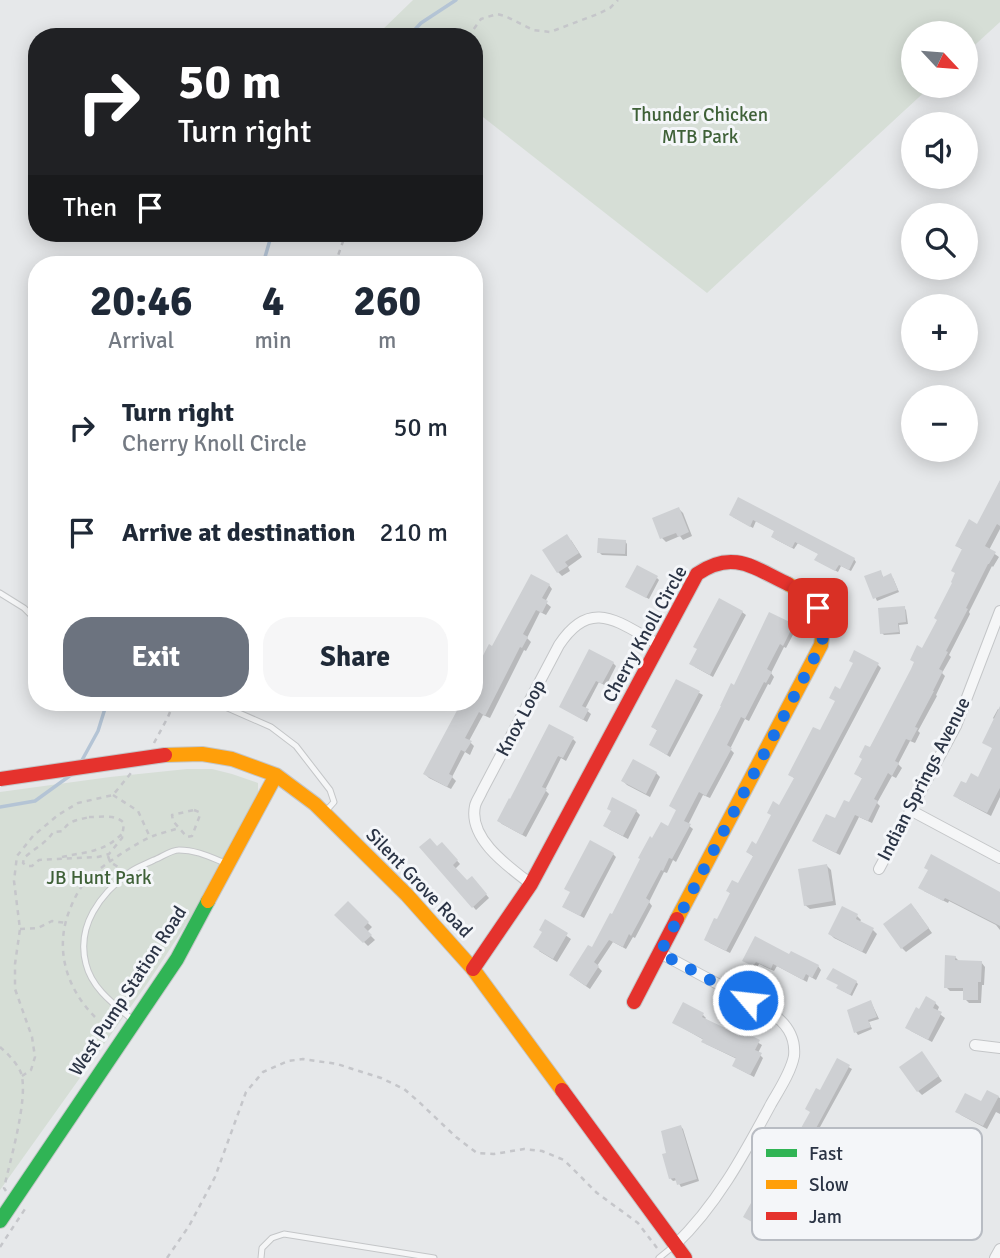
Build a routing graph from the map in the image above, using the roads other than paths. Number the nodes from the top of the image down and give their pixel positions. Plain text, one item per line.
1 (0, 593) edge
2 (1000, 611) edge
3 (28, 612) edge
4 (659, 644) junction
5 (235, 711) edge
6 (276, 775) junction
7 (0, 779) edge
8 (912, 811) junction
9 (324, 813) junction
10 (1000, 858) edge
11 (228, 864) junction
12 (878, 869) dead end
13 (531, 884) junction
14 (660, 953) junction
15 (473, 969) junction
16 (634, 1002) dead end
17 (135, 1021) junction
18 (975, 1045) dead end
19 (1000, 1048) edge
20 (758, 1128) edge
21 (752, 1139) edge
22 (0, 1221) edge
23 (675, 1245) junction
24 (1000, 1249) edge
25 (261, 1258) edge
26 (434, 1258) edge
27 (659, 1258) edge
28 (685, 1258) edge
29 (995, 1258) edge

1 - 3 lane
2 - 8 street, Indian Springs Avenue
4 - 13 street, Cherry Knoll Circle
4 - 13 street, Knox Loop
4 - 14 street, Cherry Knoll Circle
5 - 9 lane
6 - 7 street, Silent Grove Road, bridge
6 - 9 street, Silent Grove Road
6 - 11 street, West Pump Station Road
8 - 10 street
8 - 12 street, Indian Springs Avenue
9 - 15 street, Silent Grove Road
11 - 17 street, West Pump Station Road
11 - 17 lane
13 - 15 street, Cherry Knoll Circle
14 - 16 street, Cherry Knoll Circle
14 - 20 street
15 - 23 street, Silent Grove Road
17 - 22 street, West Pump Station Road
18 - 19 street
21 - 23 street
23 - 27 lane
23 - 28 street, Silent Grove Road
24 - 29 street
25 - 26 lane

